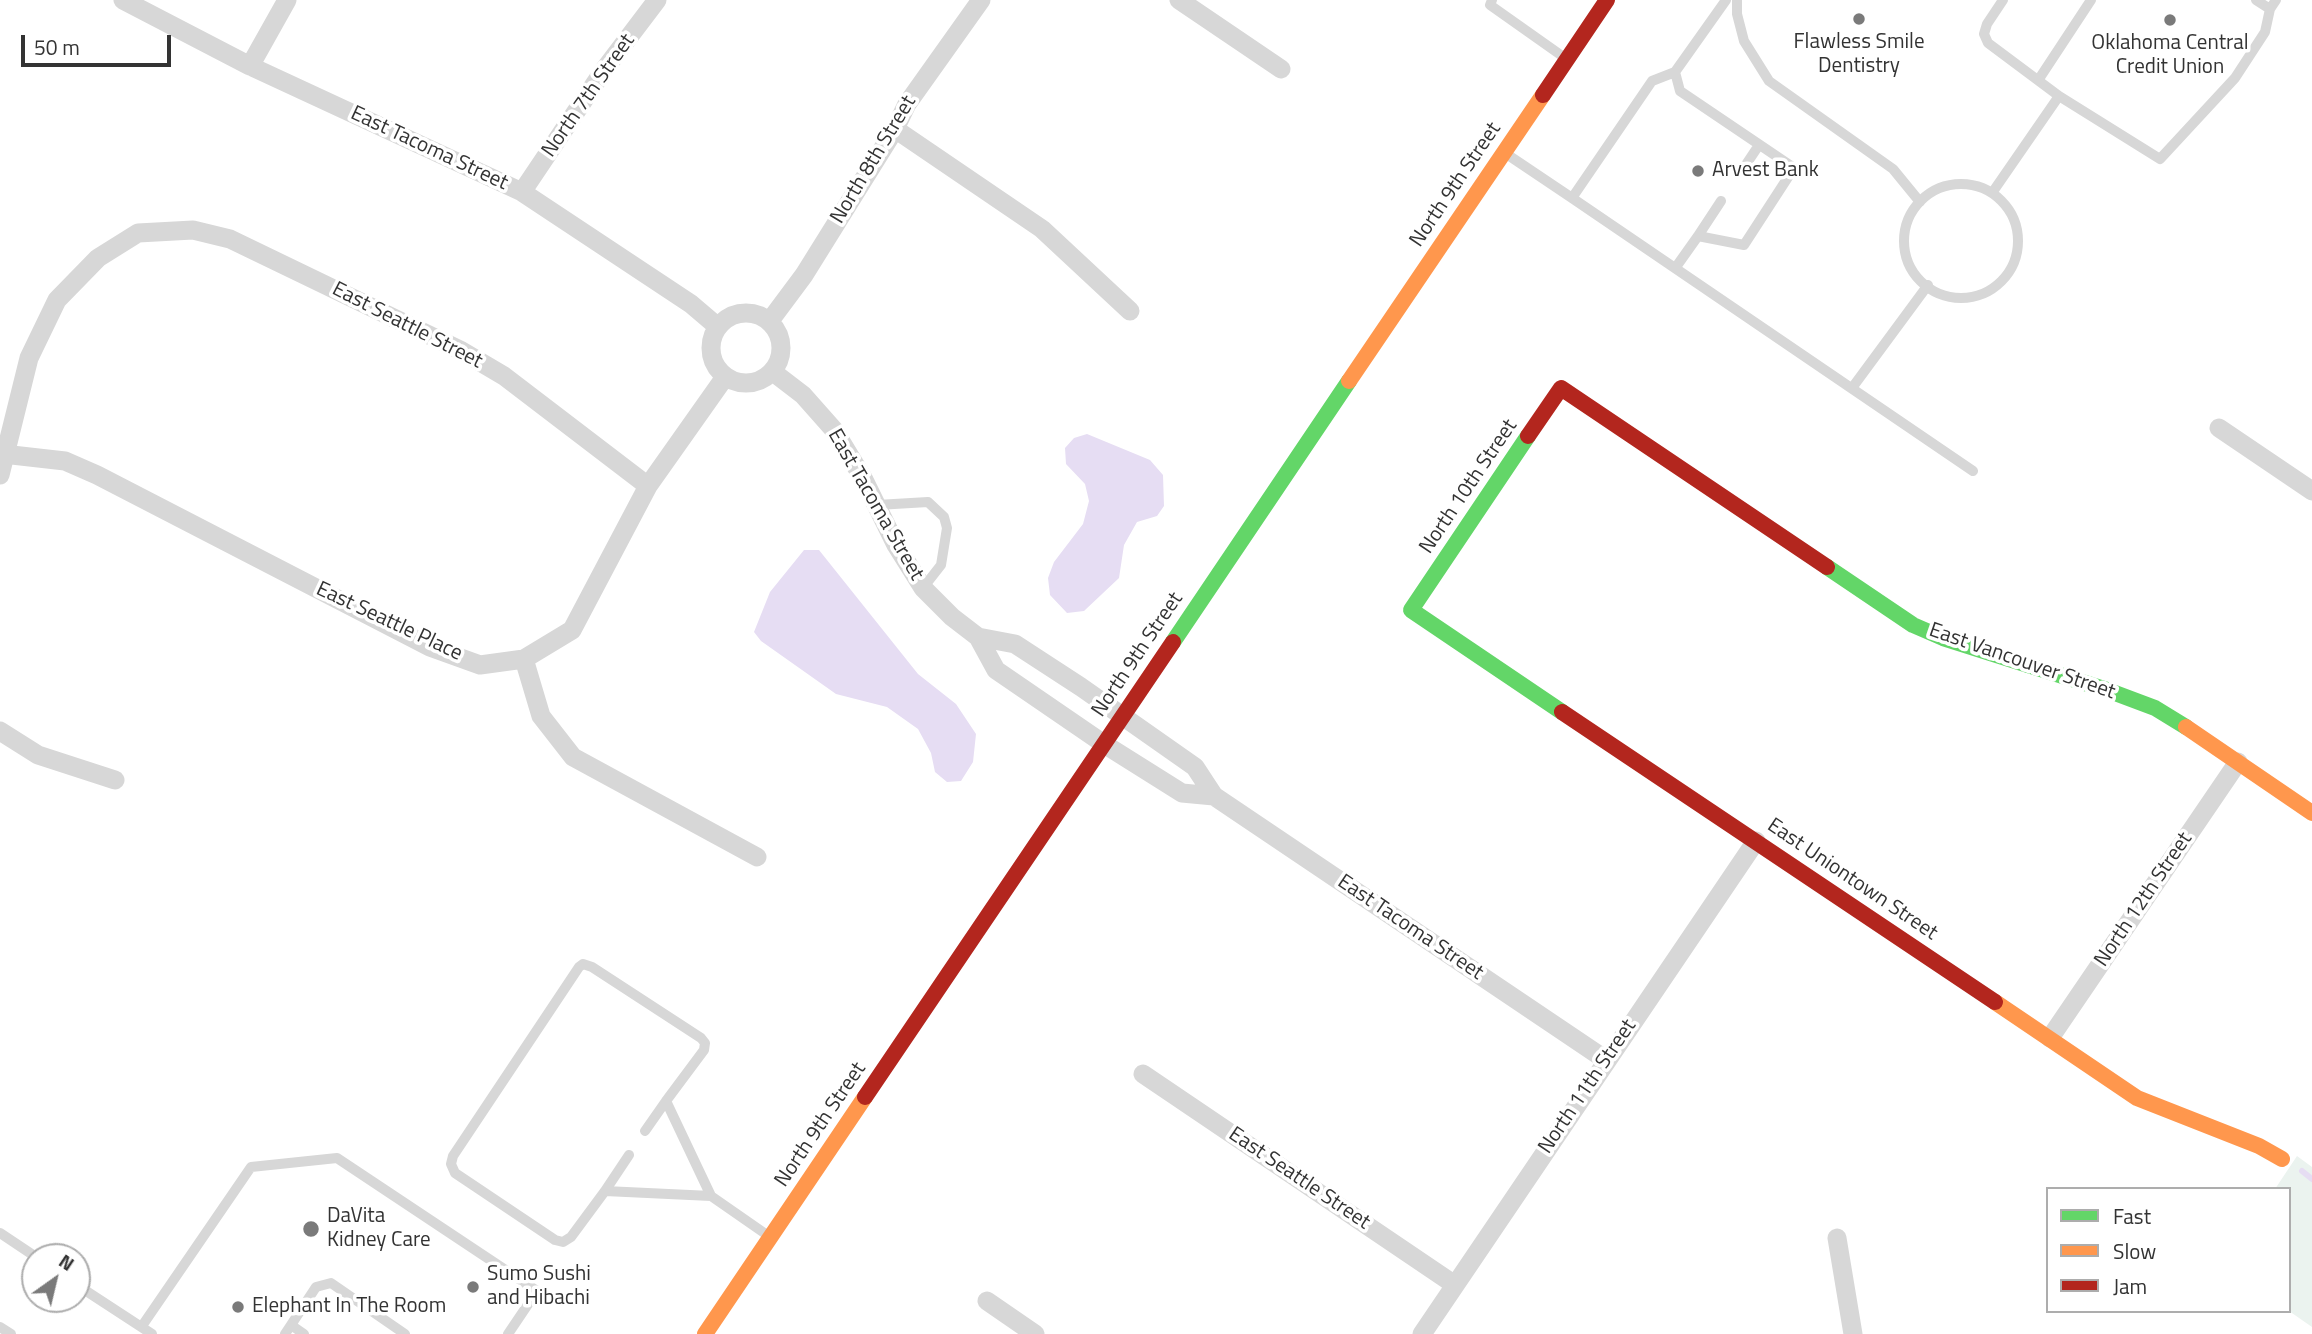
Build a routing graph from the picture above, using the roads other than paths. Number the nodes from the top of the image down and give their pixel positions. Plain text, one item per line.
1 (123, 0) edge
2 (287, 0) edge
3 (657, 0) edge
4 (981, 0) edge
5 (1179, 0) edge
6 (1492, 0) edge
7 (1607, 0) edge
8 (1726, 0) edge
9 (1737, 0) edge
10 (2003, 0) edge
11 (2091, 0) edge
12 (2256, 0) edge
13 (2276, 0) edge
14 (2270, 9) junction
15 (1567, 59) junction
16 (250, 66) junction
17 (1281, 69) dead end
18 (1675, 72) junction
19 (2039, 79) junction
20 (2059, 96) junction
21 (895, 129) junction
22 (1759, 145) junction
23 (1504, 152) junction
24 (1743, 169) dead end
25 (522, 192) junction
26 (1992, 193) junction
27 (1572, 198) junction
28 (1721, 201) dead end
29 (1920, 202) junction
30 (1698, 236) junction
31 (1676, 267) junction
32 (1928, 285) junction
33 (1130, 312) dead end
34 (769, 322) junction
35 (718, 327) junction
36 (773, 372) junction
37 (725, 377) junction
38 (1561, 388) joint
39 (1852, 388) junction
40 (2219, 428) dead end
41 (4, 454) junction
42 (1973, 471) dead end
43 (0, 475) edge
44 (649, 486) junction
45 (2312, 491) edge
46 (877, 505) junction
47 (923, 588) junction
48 (1411, 610) joint
49 (978, 637) junction
50 (524, 659) junction
51 (1123, 716) junction
52 (0, 731) edge
53 (1104, 744) junction
54 (2238, 762) junction
55 (115, 780) dead end
56 (1214, 796) junction
57 (2312, 813) edge
58 (1756, 842) junction
59 (757, 857) dead end
60 (2050, 1038) junction
61 (1606, 1060) junction
62 (1143, 1074) dead end
63 (666, 1101) junction
64 (645, 1131) dead end
65 (629, 1156) dead end
66 (2282, 1160) dead end
67 (605, 1191) junction
68 (711, 1196) junction
69 (0, 1233) edge
70 (770, 1237) junction
71 (1837, 1238) dead end
72 (21, 1247) edge
73 (1455, 1285) junction
74 (91, 1294) edge
75 (987, 1301) dead end
76 (142, 1326) junction
77 (0, 1327) edge
78 (288, 1330) edge
79 (10, 1334) edge
80 (152, 1334) edge
81 (304, 1334) edge
82 (405, 1334) edge
83 (508, 1334) edge
84 (705, 1334) edge
85 (1035, 1334) edge
86 (1422, 1334) edge
87 (1853, 1334) edge

1 - 16 street, East Tacoma Street
2 - 16 street
3 - 25 street, North 7th Street
4 - 21 street, North 8th Street
5 - 17 street
6 - 15 lane
7 - 15 street, North 9th Street
8 - 18 lane
9 - 29 lane
10 - 19 lane
11 - 19 lane
12 - 14 lane
13 - 14 lane
14 - 20 lane
15 - 23 street, North 9th Street
16 - 25 street, East Tacoma Street
18 - 22 lane
18 - 27 lane
19 - 20 lane
20 - 26 lane
21 - 33 street
21 - 34 street, North 8th Street
22 - 24 lane
22 - 30 lane
23 - 27 lane
23 - 51 street, North 9th Street
25 - 35 street, East Tacoma Street
26 - 29 lane
26 - 32 lane
27 - 31 lane
28 - 30 lane
29 - 32 lane
30 - 31 lane
31 - 39 lane
32 - 39 lane
34 - 35 street
34 - 36 street
35 - 37 street
36 - 37 street
36 - 46 street, East Tacoma Street
37 - 44 street
38 - 48 street, North 10th Street
38 - 54 street, East Vancouver Street
39 - 42 lane
40 - 45 street
41 - 43 street
41 - 44 street, East Seattle Street
41 - 50 street, East Seattle Place
44 - 50 street
46 - 47 street, East Tacoma Street
46 - 47 lane
47 - 49 street, East Tacoma Street
48 - 58 street, East Uniontown Street
49 - 51 street, East Tacoma Street
49 - 53 street, East Tacoma Street
50 - 59 street
51 - 53 street, North 9th Street
51 - 56 street, East Tacoma Street
52 - 55 street
53 - 56 street, East Tacoma Street
53 - 70 street, North 9th Street
54 - 57 street, East Vancouver Street
54 - 60 street, North 12th Street
56 - 61 street, East Tacoma Street
58 - 60 street, East Uniontown Street
58 - 61 street, North 11th Street
60 - 66 street, East Uniontown Street
61 - 73 street, North 11th Street
62 - 73 street, East Seattle Street
63 - 64 lane
63 - 67 lane
63 - 68 lane
65 - 67 lane
67 - 68 lane
68 - 70 lane
69 - 72 lane
70 - 84 street, North 9th Street
71 - 87 street
73 - 86 street, North 11th Street
74 - 76 lane
75 - 85 street
76 - 80 lane
76 - 83 lane
77 - 79 lane
78 - 81 lane
78 - 82 lane

